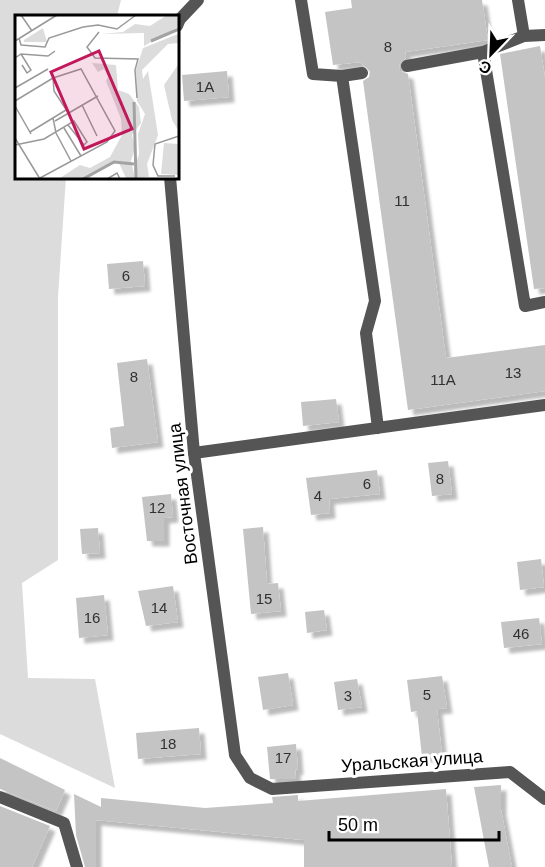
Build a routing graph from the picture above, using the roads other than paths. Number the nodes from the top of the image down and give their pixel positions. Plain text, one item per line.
1 (198, 0) edge
2 (301, 0) edge
3 (518, 0) edge
4 (178, 24) edge
5 (545, 35) edge
6 (524, 36) junction
7 (483, 52) junction
8 (407, 66) dead end
9 (362, 73) dead end
10 (342, 76) junction
11 (170, 178) edge
12 (545, 302) edge
13 (545, 405) edge
14 (378, 428) junction
15 (195, 453) junction
16 (272, 789) joint
17 (0, 797) edge
18 (545, 799) edge
19 (76, 867) edge

1 - 4 street
2 - 10 street
3 - 6 street
5 - 6 street
6 - 7 street
7 - 8 street
7 - 12 street
9 - 10 street
10 - 14 street
11 - 15 street, Восточная улица
13 - 14 street
14 - 15 street
15 - 16 street, Восточная улица
16 - 18 street, Уральская улица
17 - 19 street

